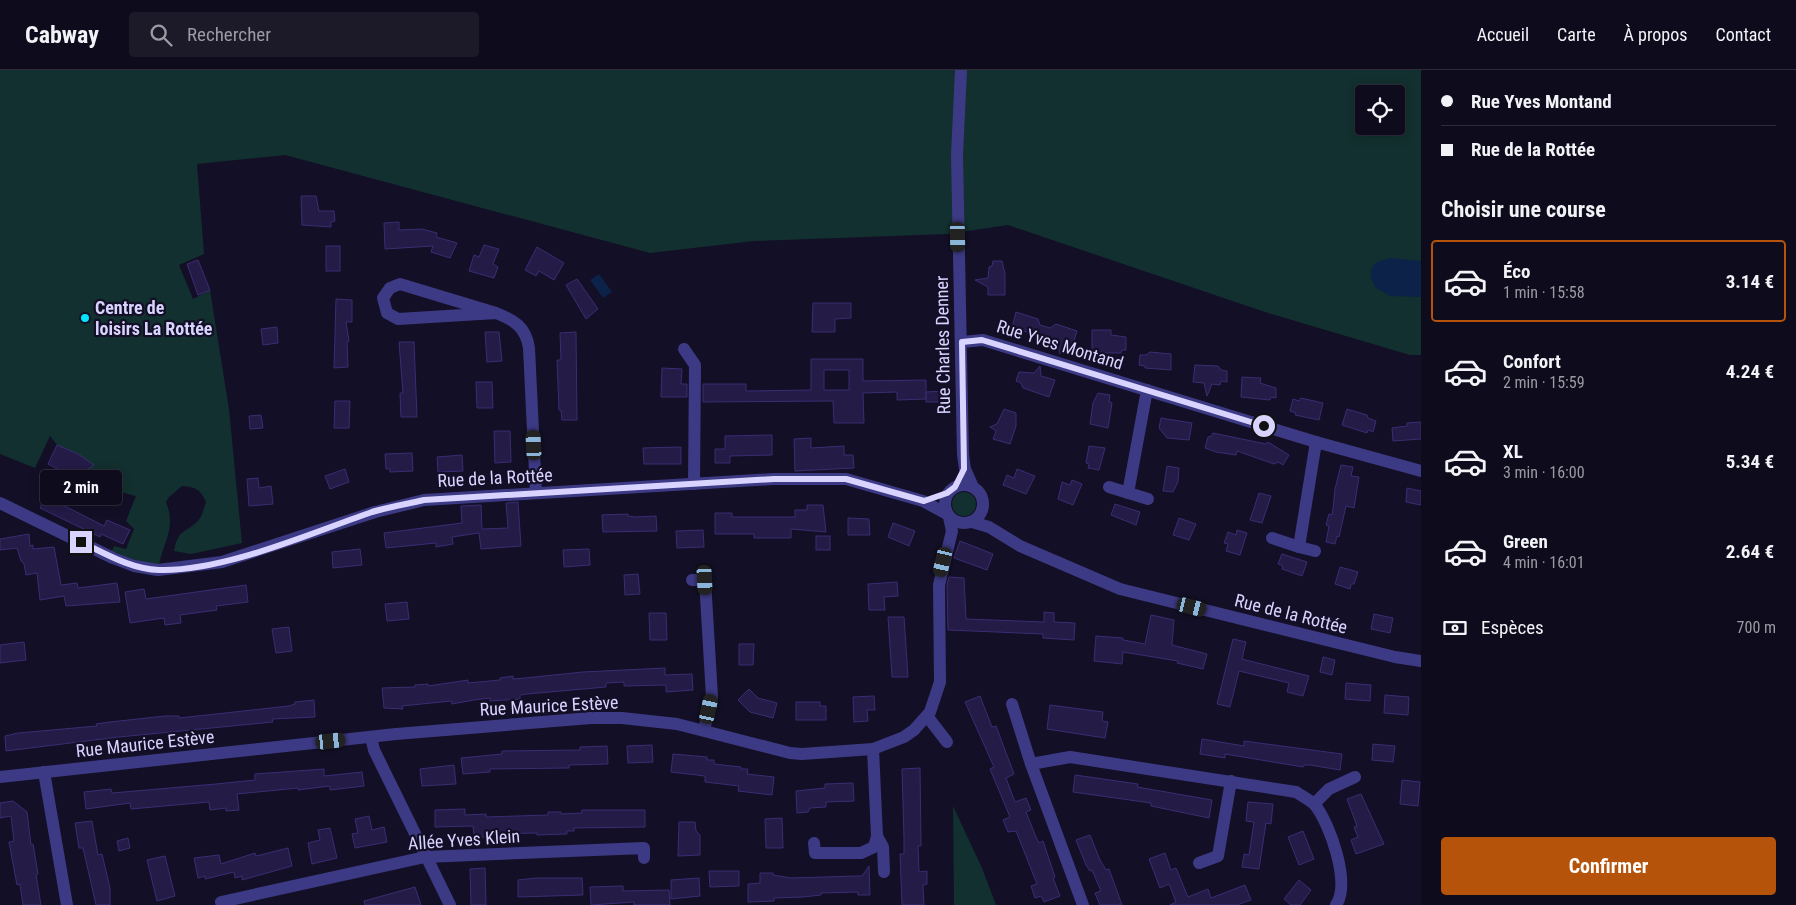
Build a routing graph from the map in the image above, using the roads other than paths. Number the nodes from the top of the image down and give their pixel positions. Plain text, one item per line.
1 (961, 70) edge
2 (496, 313) junction
3 (962, 342) junction
4 (684, 349) dead end
5 (1147, 390) junction
6 (1316, 442) junction
7 (964, 469) junction
8 (1421, 471) edge
9 (694, 484) junction
10 (973, 487) junction
11 (1108, 487) dead end
12 (951, 490) junction
13 (536, 493) junction
14 (1128, 493) junction
15 (1148, 499) dead end
16 (924, 501) junction
17 (0, 503) edge
18 (982, 510) junction
19 (948, 516) junction
20 (968, 522) junction
21 (989, 527) junction
22 (952, 530) junction
23 (1272, 538) dead end
24 (1299, 546) junction
25 (1314, 551) dead end
26 (692, 580) dead end
27 (1421, 661) edge
28 (1012, 704) dead end
29 (927, 716) junction
30 (704, 730) junction
31 (371, 737) junction
32 (947, 742) dead end
33 (872, 748) junction
34 (1031, 764) junction
35 (44, 772) junction
36 (0, 777) edge
37 (1355, 777) dead end
38 (1231, 781) junction
39 (1314, 804) junction
40 (877, 836) junction
41 (814, 843) dead end
42 (425, 857) junction
43 (644, 858) dead end
44 (1199, 863) dead end
45 (884, 872) dead end
46 (221, 902) dead end
47 (66, 905) edge
48 (450, 905) edge
49 (1083, 905) edge
50 (1336, 905) edge

1 - 3 street, Rue Charles Denner
2 - 2 street
2 - 13 street
3 - 5 street, Rue Yves Montand
3 - 7 street, Rue Charles Denner
4 - 9 street
5 - 6 street, Rue Yves Montand
5 - 14 street
6 - 8 street, Rue Yves Montand
6 - 24 street
7 - 10 street, Rue Charles Denner
7 - 12 street, Rue Charles Denner
9 - 13 street, Rue de la Rottée
9 - 16 street, Rue de la Rottée
10 - 12 street
10 - 18 street
11 - 14 street
12 - 16 street
12 - 19 street
13 - 17 street, Rue de la Rottée
14 - 15 street
16 - 19 street, Rue de la Rottée
18 - 20 street
18 - 21 street
19 - 20 street
19 - 22 street, Rue Maurice Estève
20 - 21 street, Rue de la Rottée
20 - 22 street
21 - 27 street, Rue de la Rottée
22 - 29 street, Rue Maurice Estève
23 - 24 street
24 - 25 street
26 - 30 street
28 - 34 street
29 - 32 street
29 - 33 street, Rue Maurice Estève
30 - 31 street, Rue Maurice Estève
30 - 33 street, Rue Maurice Estève
31 - 35 street, Rue Maurice Estève
31 - 42 street
33 - 40 street
34 - 38 street
34 - 49 street
35 - 36 street, Rue Maurice Estève
35 - 47 street
37 - 39 street
38 - 39 street
38 - 44 street
39 - 50 street
40 - 41 street
40 - 45 street
42 - 43 street, Allée Yves Klein
42 - 46 street, Allée Yves Klein
42 - 48 street

